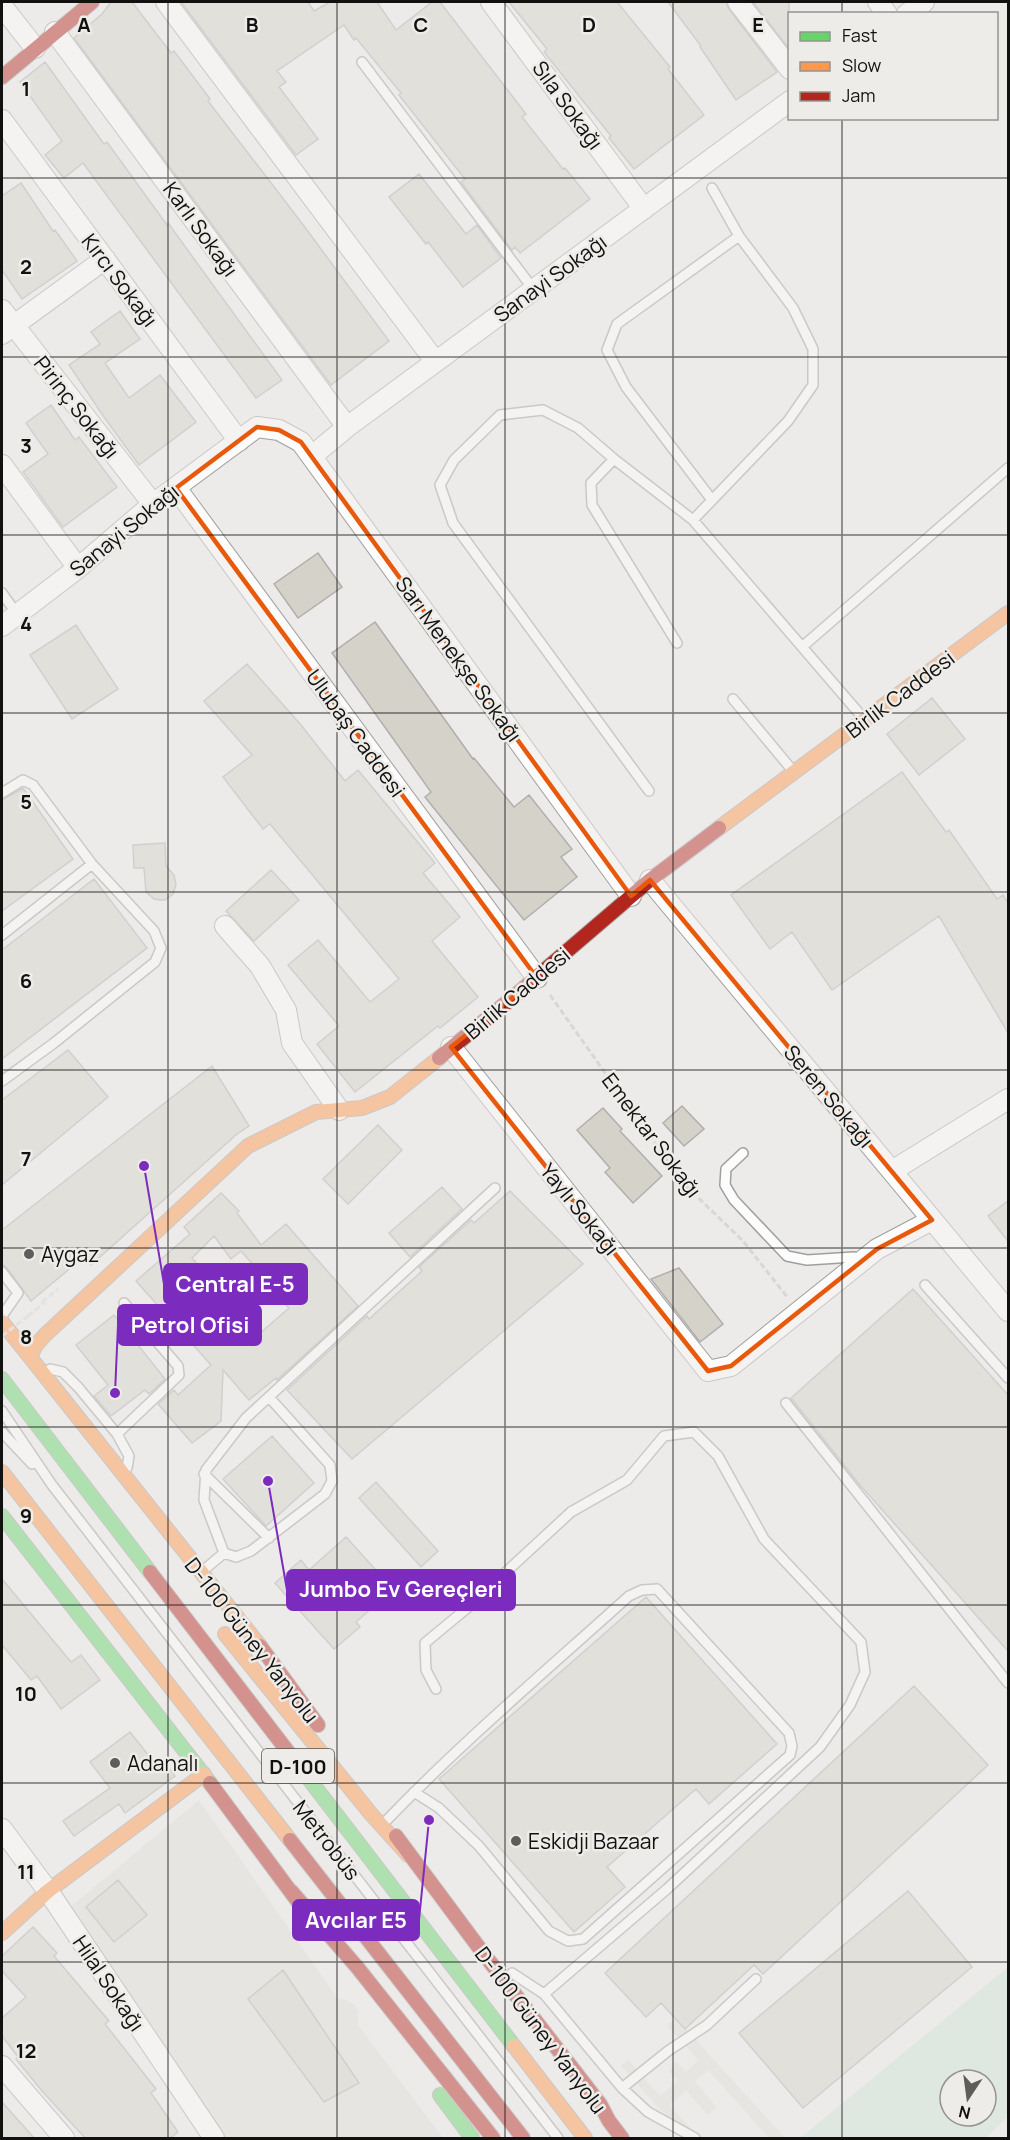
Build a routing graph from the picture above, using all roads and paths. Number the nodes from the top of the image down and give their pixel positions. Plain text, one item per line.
1 (92, 2) edge
2 (166, 2) edge
3 (491, 2) edge
4 (738, 2) edge
5 (924, 2) edge
6 (2, 6) edge
7 (911, 12) edge
8 (55, 32) junction
9 (35, 48) junction
10 (362, 62) dead end
11 (788, 68) edge
12 (2, 77) edge
13 (788, 102) edge
14 (2, 120) edge
15 (712, 188) dead end
16 (644, 209) junction
17 (739, 236) junction
18 (105, 260) junction
19 (534, 290) junction
20 (5, 323) edge
21 (435, 362) junction
22 (347, 427) junction
23 (279, 429) joint
24 (239, 441) junction
25 (312, 456) junction
26 (614, 459) junction
27 (2, 465) edge
28 (1008, 468) edge
29 (176, 488) junction
30 (712, 500) junction
31 (153, 504) junction
32 (693, 520) junction
33 (78, 568) junction
34 (2, 593) edge
35 (1008, 613) edge
36 (9, 620) edge
37 (677, 643) dead end
38 (802, 647) junction
39 (733, 699) dead end
40 (865, 720) junction
41 (795, 773) junction
42 (649, 791) dead end
43 (2, 793) edge
44 (92, 864) junction
45 (651, 880) junction
46 (631, 896) junction
47 (225, 926) dead end
48 (2, 935) edge
49 (537, 978) junction
50 (452, 1047) junction
51 (2, 1081) edge
52 (1008, 1099) edge
53 (339, 1110) junction
54 (743, 1153) dead end
55 (892, 1171) junction
56 (495, 1188) dead end
57 (932, 1220) junction
58 (861, 1262) junction
59 (2, 1272) edge
60 (64, 1285) dead end
61 (925, 1286) dead end
62 (124, 1303) dead end
63 (1008, 1311) edge
64 (798, 1312) junction
65 (2, 1316) edge
66 (2, 1322) edge
67 (2, 1336) edge
68 (34, 1362) junction
69 (1008, 1378) edge
70 (2, 1379) edge
71 (12, 1392) junction
72 (269, 1397) junction
73 (786, 1403) dead end
74 (2, 1411) edge
75 (2, 1432) edge
76 (117, 1434) junction
77 (2, 1472) edge
78 (204, 1474) junction
79 (125, 1476) junction
80 (52, 1485) junction
81 (112, 1501) dead end
82 (2, 1516) edge
83 (269, 1538) junction
84 (224, 1553) junction
85 (200, 1573) junction
86 (219, 1627) dead end
87 (1008, 1683) edge
88 (435, 1689) dead end
89 (204, 1774) junction
90 (414, 1792) junction
91 (386, 1821) junction
92 (2, 1829) edge
93 (408, 1855) junction
94 (48, 1891) junction
95 (291, 1891) junction
96 (2, 1933) edge
97 (483, 1953) junction
98 (756, 1979) dead end
99 (544, 1994) junction
100 (2, 2066) edge
101 (622, 2088) junction
102 (600, 2103) junction
103 (64, 2139) edge
104 (214, 2139) edge
105 (472, 2139) edge
106 (493, 2139) edge
107 (523, 2139) edge
108 (558, 2139) edge
109 (585, 2139) edge
110 (621, 2139) edge
111 (637, 2139) edge
112 (695, 2139) edge

1 - 8 main road
2 - 21 street
3 - 16 street, Sıla Sokağı
4 - 11 street
5 - 7 street
6 - 9 street
8 - 9 main road
8 - 22 street, Karlı Sokağı
9 - 12 main road
10 - 19 lane
13 - 16 street, Sanayi Sokağı
14 - 18 street, Kırcı Sokağı
15 - 17 lane
16 - 19 street, Sanayi Sokağı
17 - 30 lane
17 - 30 lane
18 - 20 street
18 - 24 street, Kırcı Sokağı
19 - 21 street, Sanayi Sokağı
20 - 31 street, Pirinç Sokağı
21 - 22 street, Sanayi Sokağı
22 - 25 street, Sanayi Sokağı
23 - 24 street, Sanayi Sokağı
23 - 25 street, Sarı Menekşe Sokağı
24 - 29 street, Sanayi Sokağı
25 - 46 street, Sarı Menekşe Sokağı
26 - 32 lane
26 - 37 lane
26 - 42 lane
27 - 33 street
28 - 38 lane
29 - 31 street, Sanayi Sokağı
29 - 49 street, Ulubaş Caddesi
30 - 32 lane
31 - 33 street, Sanayi Sokağı
32 - 38 lane
33 - 36 street, Sanayi Sokağı
34 - 36 lane
35 - 40 main road, Birlik Caddesi
38 - 40 lane
39 - 41 lane
40 - 41 main road, Birlik Caddesi
41 - 45 main road, Birlik Caddesi
43 - 44 lane
44 - 48 lane
44 - 51 lane
45 - 46 main road, Birlik Caddesi
45 - 55 street, Seren Sokağı
46 - 49 main road, Birlik Caddesi
47 - 53 street
49 - 50 main road, Birlik Caddesi
49 - 64 path, Emektar Sokağı
50 - 53 main road, Birlik Caddesi
50 - 64 street, Yaylı Sokağı
52 - 55 street
53 - 68 main road, Birlik Caddesi
54 - 58 lane
55 - 57 street, Seren Sokağı
56 - 72 lane
57 - 58 street
57 - 63 street, Seren Sokağı
58 - 64 street
59 - 65 lane
60 - 67 path, bridge
61 - 69 lane
62 - 76 lane
66 - 68 main road, D-100 Güney Yanyolu
68 - 76 lane
68 - 79 main road, D-100 Güney Yanyolu
70 - 71 main road, D-100
71 - 81 main road
71 - 109 main road, D-100
72 - 78 lane
72 - 83 lane
73 - 87 lane
74 - 80 lane, Metrobüs
75 - 80 lane, Metrobüs
76 - 79 lane
77 - 107 main road, D-100
78 - 83 lane
78 - 84 lane
79 - 85 main road, D-100 Güney Yanyolu
80 - 108 lane, Metrobüs
82 - 89 main road
83 - 84 lane
84 - 85 lane
85 - 91 main road, D-100 Güney Yanyolu
86 - 93 main road
88 - 99 lane
89 - 94 main road
89 - 95 main road
90 - 90 lane
90 - 91 lane
91 - 93 main road, D-100 Güney Yanyolu
92 - 94 street, Hilal Sokağı
93 - 97 main road, D-100 Güney Yanyolu
94 - 96 main road
94 - 104 street, Hilal Sokağı
95 - 105 main road
95 - 106 main road
97 - 99 lane
97 - 102 main road, D-100 Güney Yanyolu
98 - 101 lane
99 - 101 lane
100 - 103 street
101 - 112 lane
102 - 110 main road, D-100 Güney Yanyolu
102 - 111 main road

